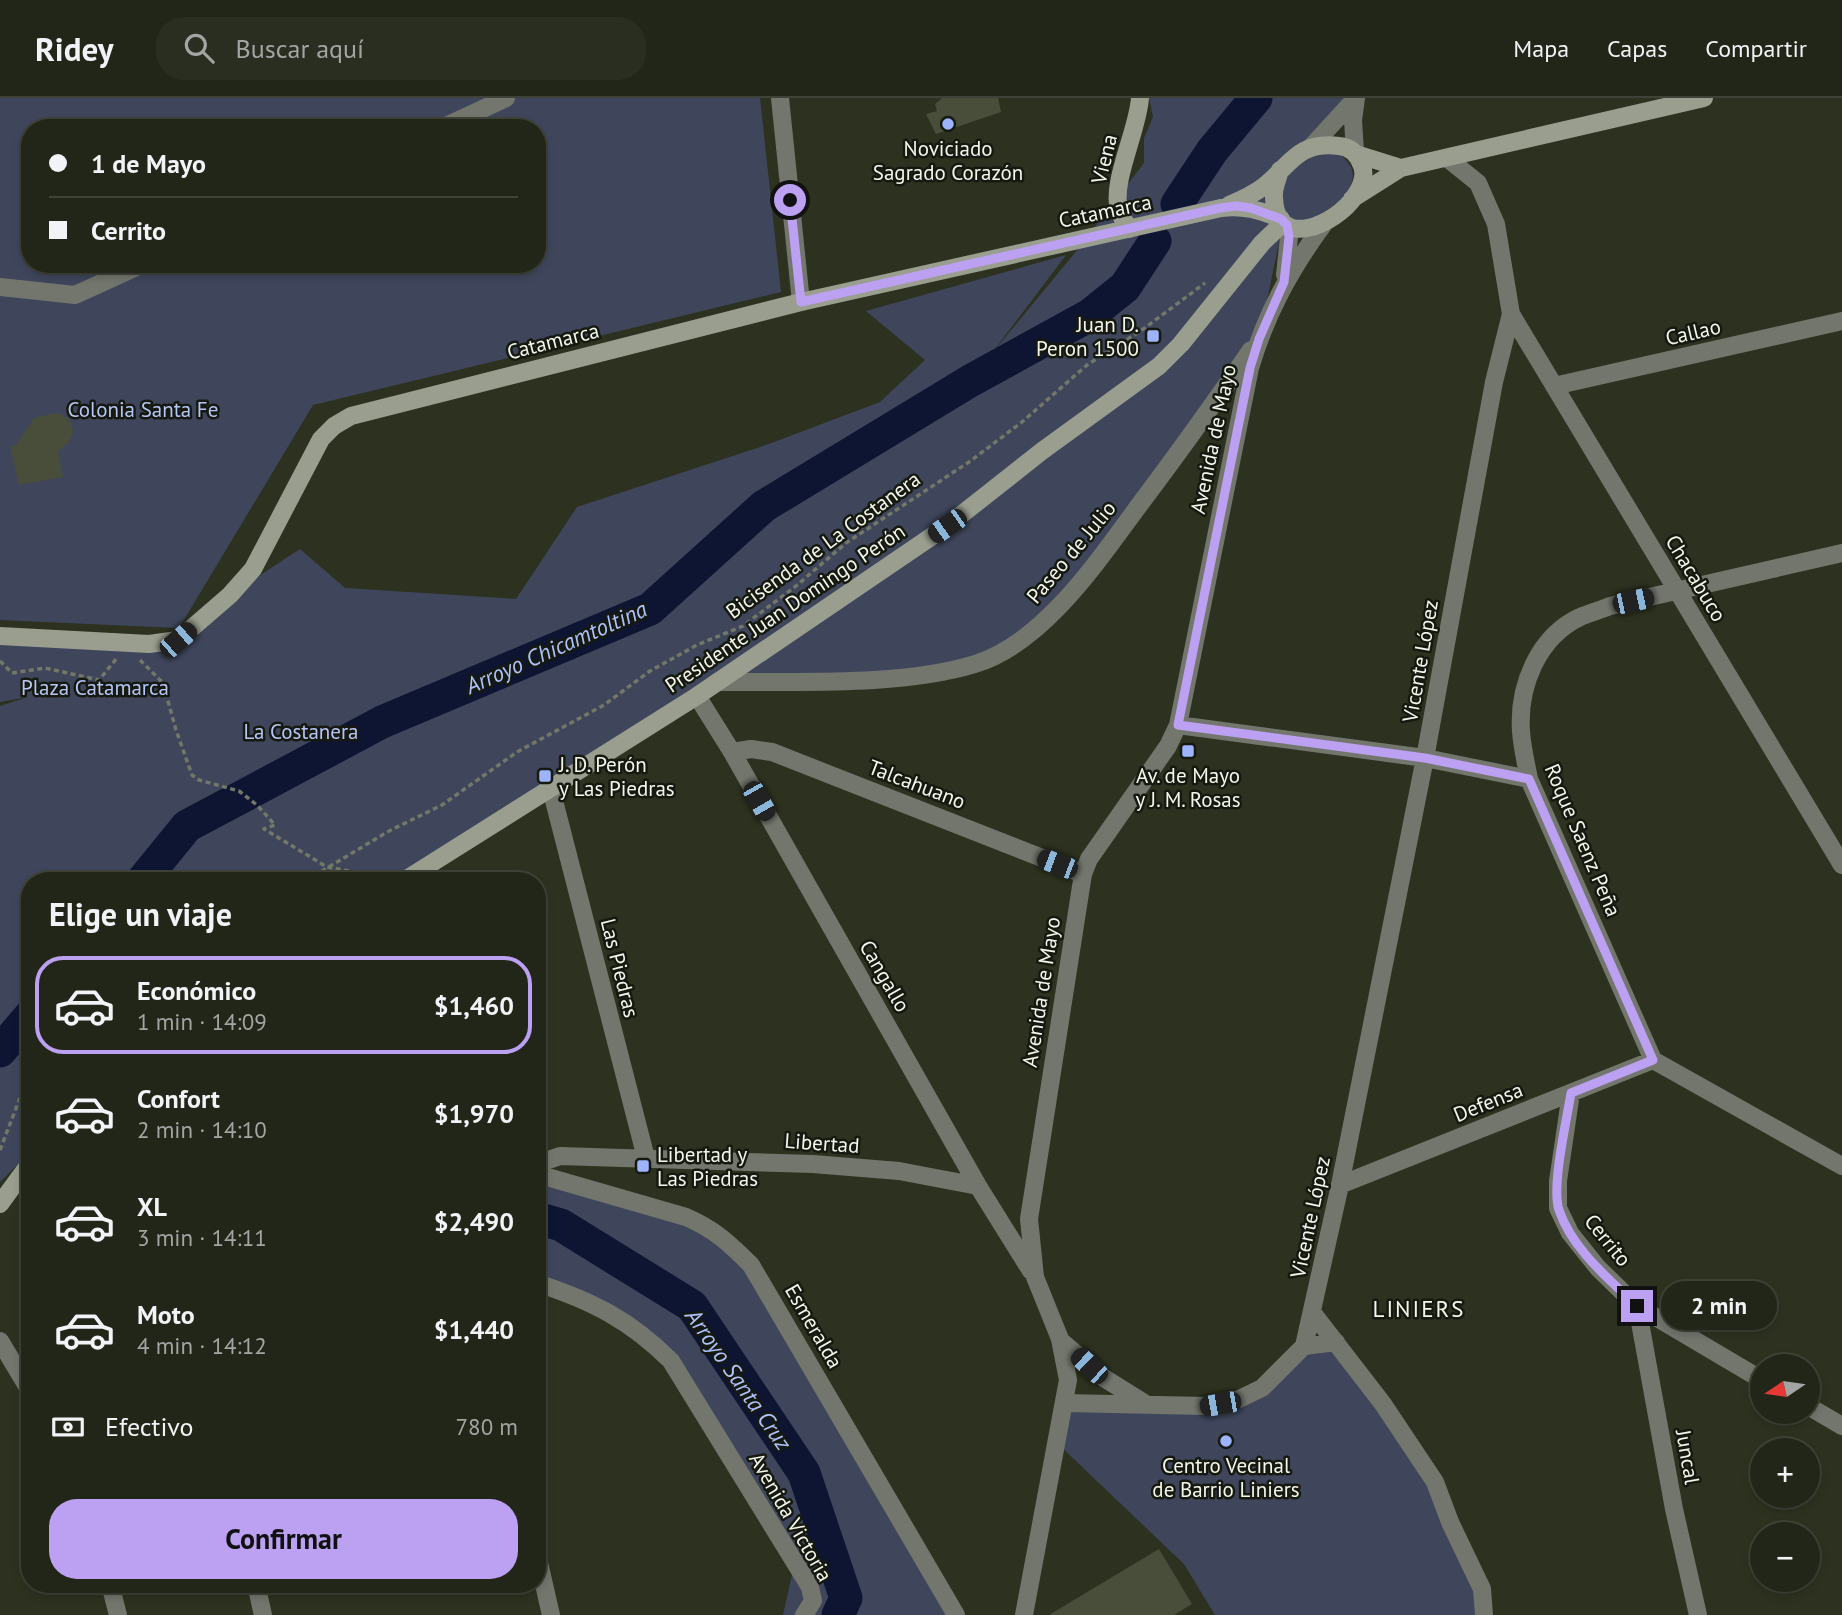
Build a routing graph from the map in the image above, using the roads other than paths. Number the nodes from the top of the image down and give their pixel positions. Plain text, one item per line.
1 (506, 98) edge
2 (780, 98) edge
3 (1140, 98) edge
4 (1356, 98) edge
5 (1704, 98) edge
6 (461, 119) edge
7 (1311, 147) junction
8 (1355, 153) junction
9 (1447, 158) junction
10 (1401, 168) junction
11 (1280, 170) junction
12 (1352, 199) junction
13 (1220, 208) junction
14 (1283, 222) junction
15 (1323, 225) junction
16 (1129, 229) junction
17 (123, 273) edge
18 (1284, 282) junction
19 (0, 287) edge
20 (801, 302) junction
21 (1511, 314) junction
22 (1842, 321) edge
23 (1259, 339) junction
24 (1554, 386) junction
25 (1842, 553) edge
26 (1678, 592) junction
27 (0, 636) edge
28 (718, 682) junction
29 (697, 696) junction
30 (1178, 725) junction
31 (732, 752) junction
32 (1425, 758) junction
33 (1529, 779) junction
34 (551, 789) junction
35 (1842, 865) edge
36 (418, 872) edge
37 (1083, 874) junction
38 (1653, 1060) junction
39 (1571, 1093) junction
40 (646, 1158) junction
41 (546, 1161) edge
42 (1842, 1166) edge
43 (21, 1175) edge
44 (546, 1177) edge
45 (1340, 1185) junction
46 (978, 1186) junction
47 (0, 1204) edge
48 (1035, 1277) junction
49 (546, 1286) edge
50 (1637, 1306) junction
51 (1312, 1312) junction
52 (1059, 1339) junction
53 (0, 1341) edge
54 (1336, 1342) junction
55 (1304, 1346) junction
56 (1750, 1373) edge
57 (21, 1376) edge
58 (1065, 1403) junction
59 (1144, 1403) junction
60 (1820, 1413) edge
61 (1842, 1426) edge
62 (112, 1593) edge
63 (258, 1593) edge
64 (545, 1593) edge
65 (118, 1615) edge
66 (263, 1615) edge
67 (549, 1615) edge
68 (804, 1615) edge
69 (956, 1615) edge
70 (1024, 1615) edge
71 (1484, 1615) edge
72 (1698, 1615) edge

1 - 6 street
2 - 20 street
3 - 16 street, Viena
4 - 7 street
4 - 8 street
5 - 9 street
7 - 8 street
7 - 11 street
8 - 10 street
8 - 12 street
9 - 10 street
9 - 21 street, Vicente López
10 - 12 street
11 - 13 street, Catamarca
11 - 14 street
12 - 15 street
13 - 14 street, Catamarca
13 - 16 street, Catamarca
14 - 15 street
14 - 18 street, Avenida de Mayo
14 - 28 street, Presidente Juan Domingo Perón
15 - 18 street, Avenida de Mayo
16 - 20 street, Catamarca
17 - 19 street
18 - 23 street, Avenida de Mayo
20 - 27 street, Catamarca
21 - 24 street, Chacabuco
21 - 32 street, Vicente López
22 - 24 street, Callao
23 - 28 street, Paseo de Julio
23 - 30 street, Avenida de Mayo
24 - 26 street, Chacabuco
25 - 26 street, Roque Saenz Peña
26 - 33 street, Roque Saenz Peña
26 - 35 street, Chacabuco
28 - 29 street, Presidente Juan Domingo Perón
29 - 31 street, Cangallo
29 - 34 street, Presidente Juan Domingo Perón
30 - 32 street
30 - 37 street, Avenida de Mayo
31 - 37 street, Talcahuano
31 - 46 street, Cangallo
32 - 33 street
32 - 45 street, Vicente López
33 - 38 street, Roque Saenz Peña
34 - 36 street, Presidente Juan Domingo Perón
34 - 40 street, Las Piedras
37 - 48 street, Avenida de Mayo
38 - 39 street, Defensa
38 - 42 street
39 - 45 street, Defensa
39 - 50 street, Cerrito
40 - 41 street, Libertad
40 - 46 street, Libertad
43 - 47 street
44 - 69 street, Esmeralda
45 - 51 street, Vicente López
46 - 48 street, Cangallo
48 - 52 street, Avenida de Mayo
49 - 68 street, Avenida Victoria
50 - 56 street, Cerrito
50 - 72 street, Juncal
51 - 54 street
51 - 55 street, Vicente López
52 - 58 street, Avenida de Mayo
52 - 59 street
53 - 57 street
54 - 55 street
54 - 71 street
55 - 59 street
58 - 59 street
58 - 70 street, Avenida de Mayo
60 - 61 street
62 - 65 street
63 - 66 street
64 - 67 street

